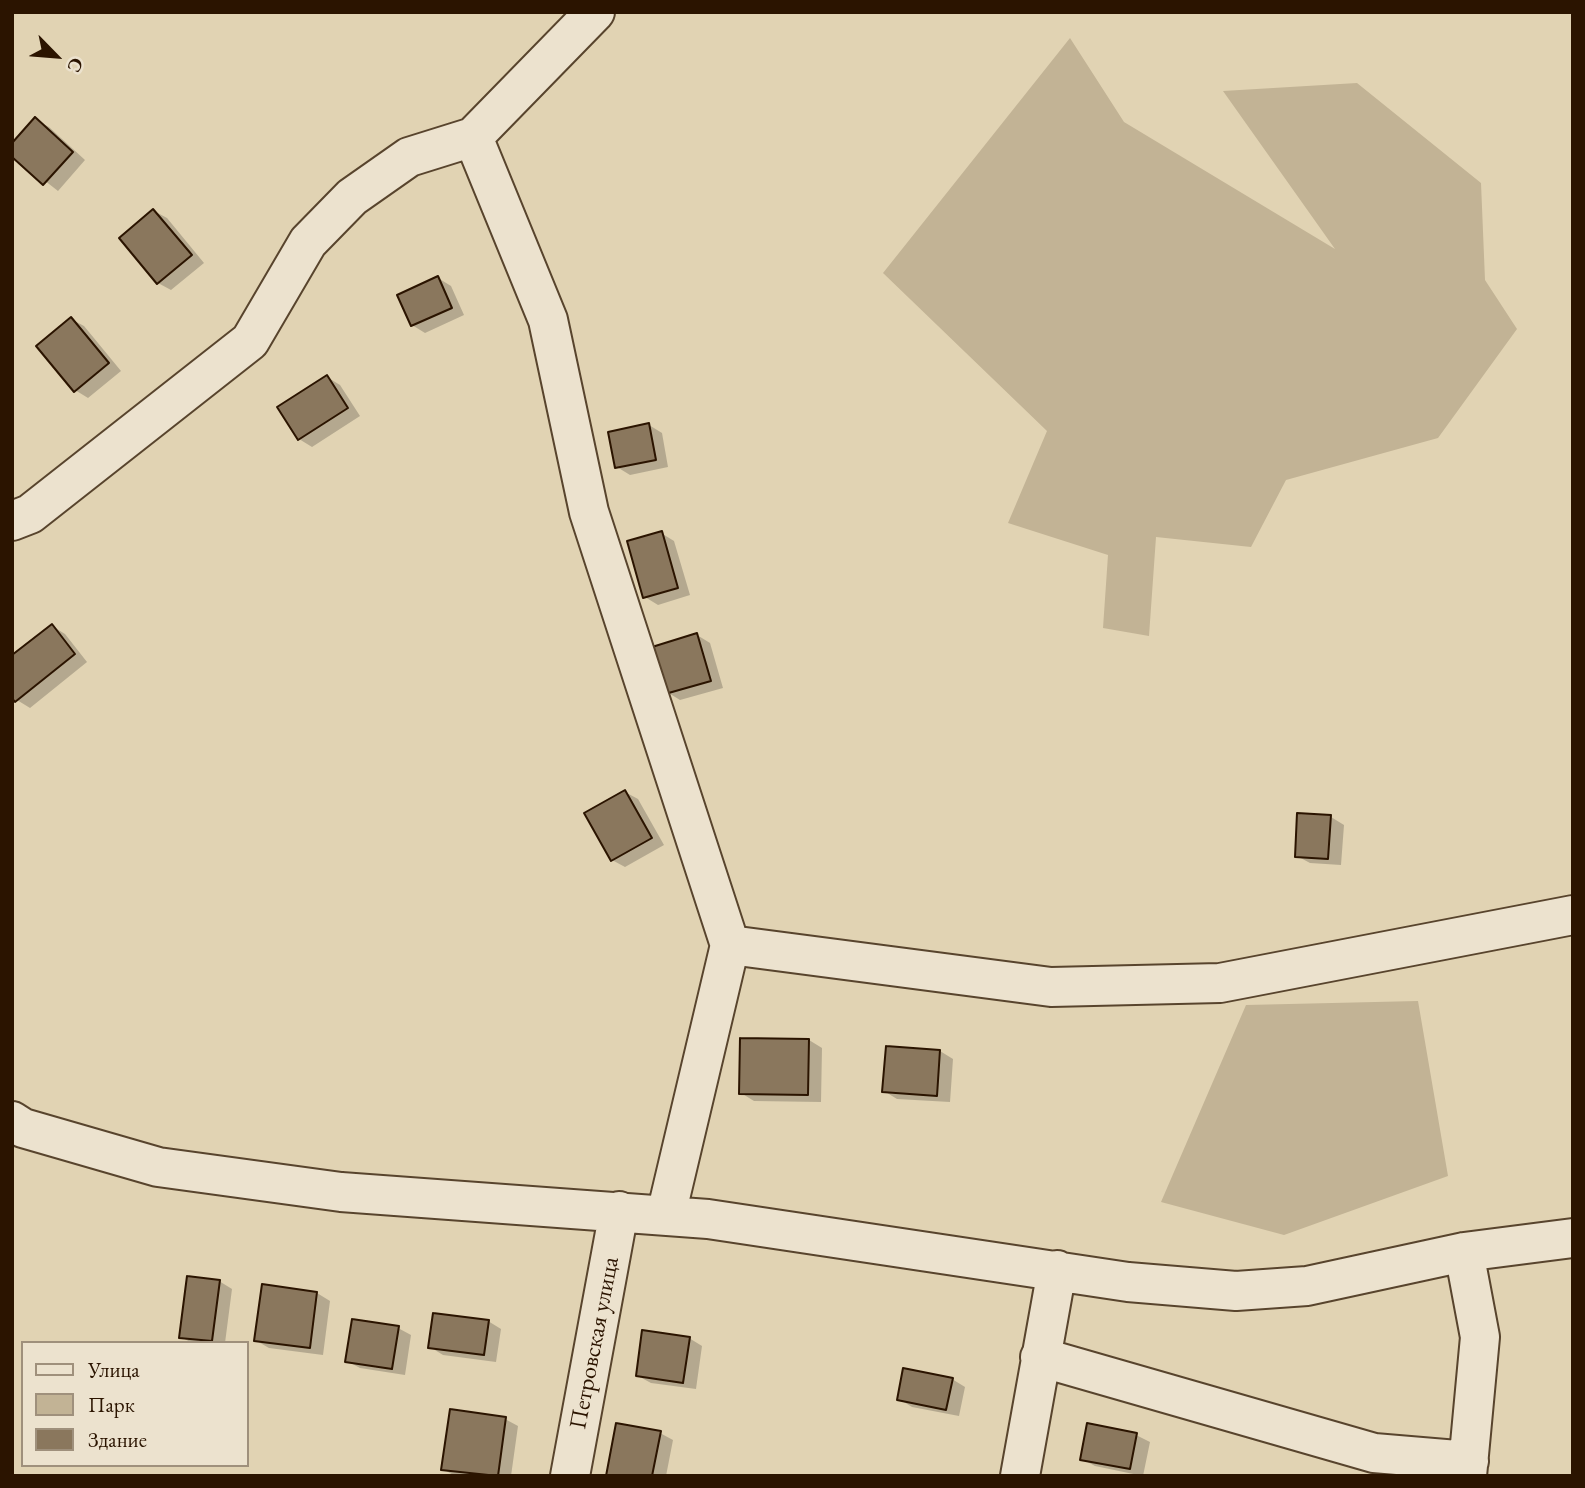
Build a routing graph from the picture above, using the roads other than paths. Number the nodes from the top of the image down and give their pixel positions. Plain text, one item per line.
1 (595, 12) edge
2 (473, 137) junction
3 (12, 521) edge
4 (1573, 915) edge
5 (730, 944) junction
6 (12, 1121) edge
7 (619, 1211) junction
8 (666, 1215) junction
9 (1571, 1232) edge
10 (1464, 1252) junction
11 (1057, 1270) junction
12 (1040, 1357) junction
13 (1468, 1468) edge
14 (570, 1476) edge
15 (1020, 1476) edge

1 - 2 street
2 - 3 street
2 - 5 street
4 - 5 street
5 - 8 street
6 - 7 street
7 - 8 street
7 - 14 street, Петровская улица
8 - 11 street
9 - 10 street
10 - 11 street
10 - 13 street
11 - 12 street
12 - 13 street
12 - 15 street

